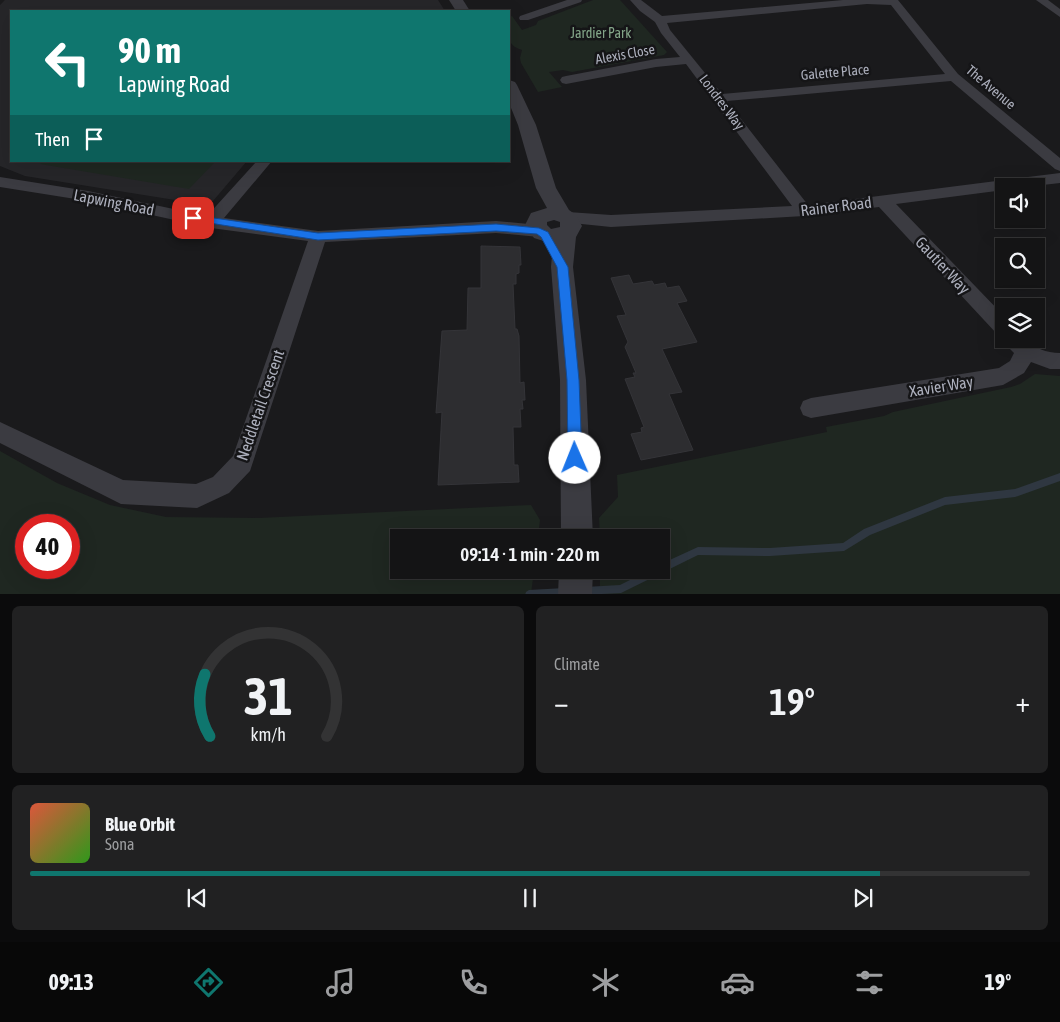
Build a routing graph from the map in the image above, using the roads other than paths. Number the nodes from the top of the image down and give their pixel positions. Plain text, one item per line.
1 (577, 0) edge
2 (634, 0) edge
3 (768, 0) edge
4 (1041, 0) edge
5 (893, 1) edge
6 (777, 9) junction
7 (1060, 14) edge
8 (524, 18) dead end
9 (660, 20) junction
10 (689, 60) junction
11 (954, 76) junction
12 (566, 80) dead end
13 (510, 87) edge
14 (718, 98) junction
15 (264, 162) edge
16 (1060, 166) edge
17 (1060, 178) edge
18 (0, 182) edge
19 (883, 201) junction
20 (804, 211) junction
21 (210, 222) junction
22 (554, 224) junction
23 (318, 237) junction
24 (995, 319) edge
25 (1019, 348) edge
26 (1023, 348) edge
27 (1060, 361) edge
28 (811, 408) dead end
29 (0, 432) edge
30 (577, 529) edge
31 (576, 579) edge
32 (575, 594) edge

1 - 8 street
2 - 9 street, Londres Way
3 - 6 street
4 - 7 street
5 - 6 street
5 - 11 street, The Avenue
6 - 9 street
9 - 10 street, Londres Way
10 - 12 street, Alexis Close
10 - 14 street, Londres Way
11 - 14 street, Galette Place
11 - 16 street, The Avenue
13 - 22 street
14 - 20 street, Londres Way
15 - 21 street
17 - 19 street, Rainer Road
18 - 21 street, Lapwing Road
19 - 20 street, Rainer Road
19 - 24 street, Gautier Way
20 - 22 street, Rainer Road
21 - 23 street, Lapwing Road
22 - 23 street, Lapwing Road
22 - 30 street
23 - 29 street, Neddletail Crescent
25 - 28 street, Xavier Way
26 - 27 street, Xavier Way
31 - 32 street

